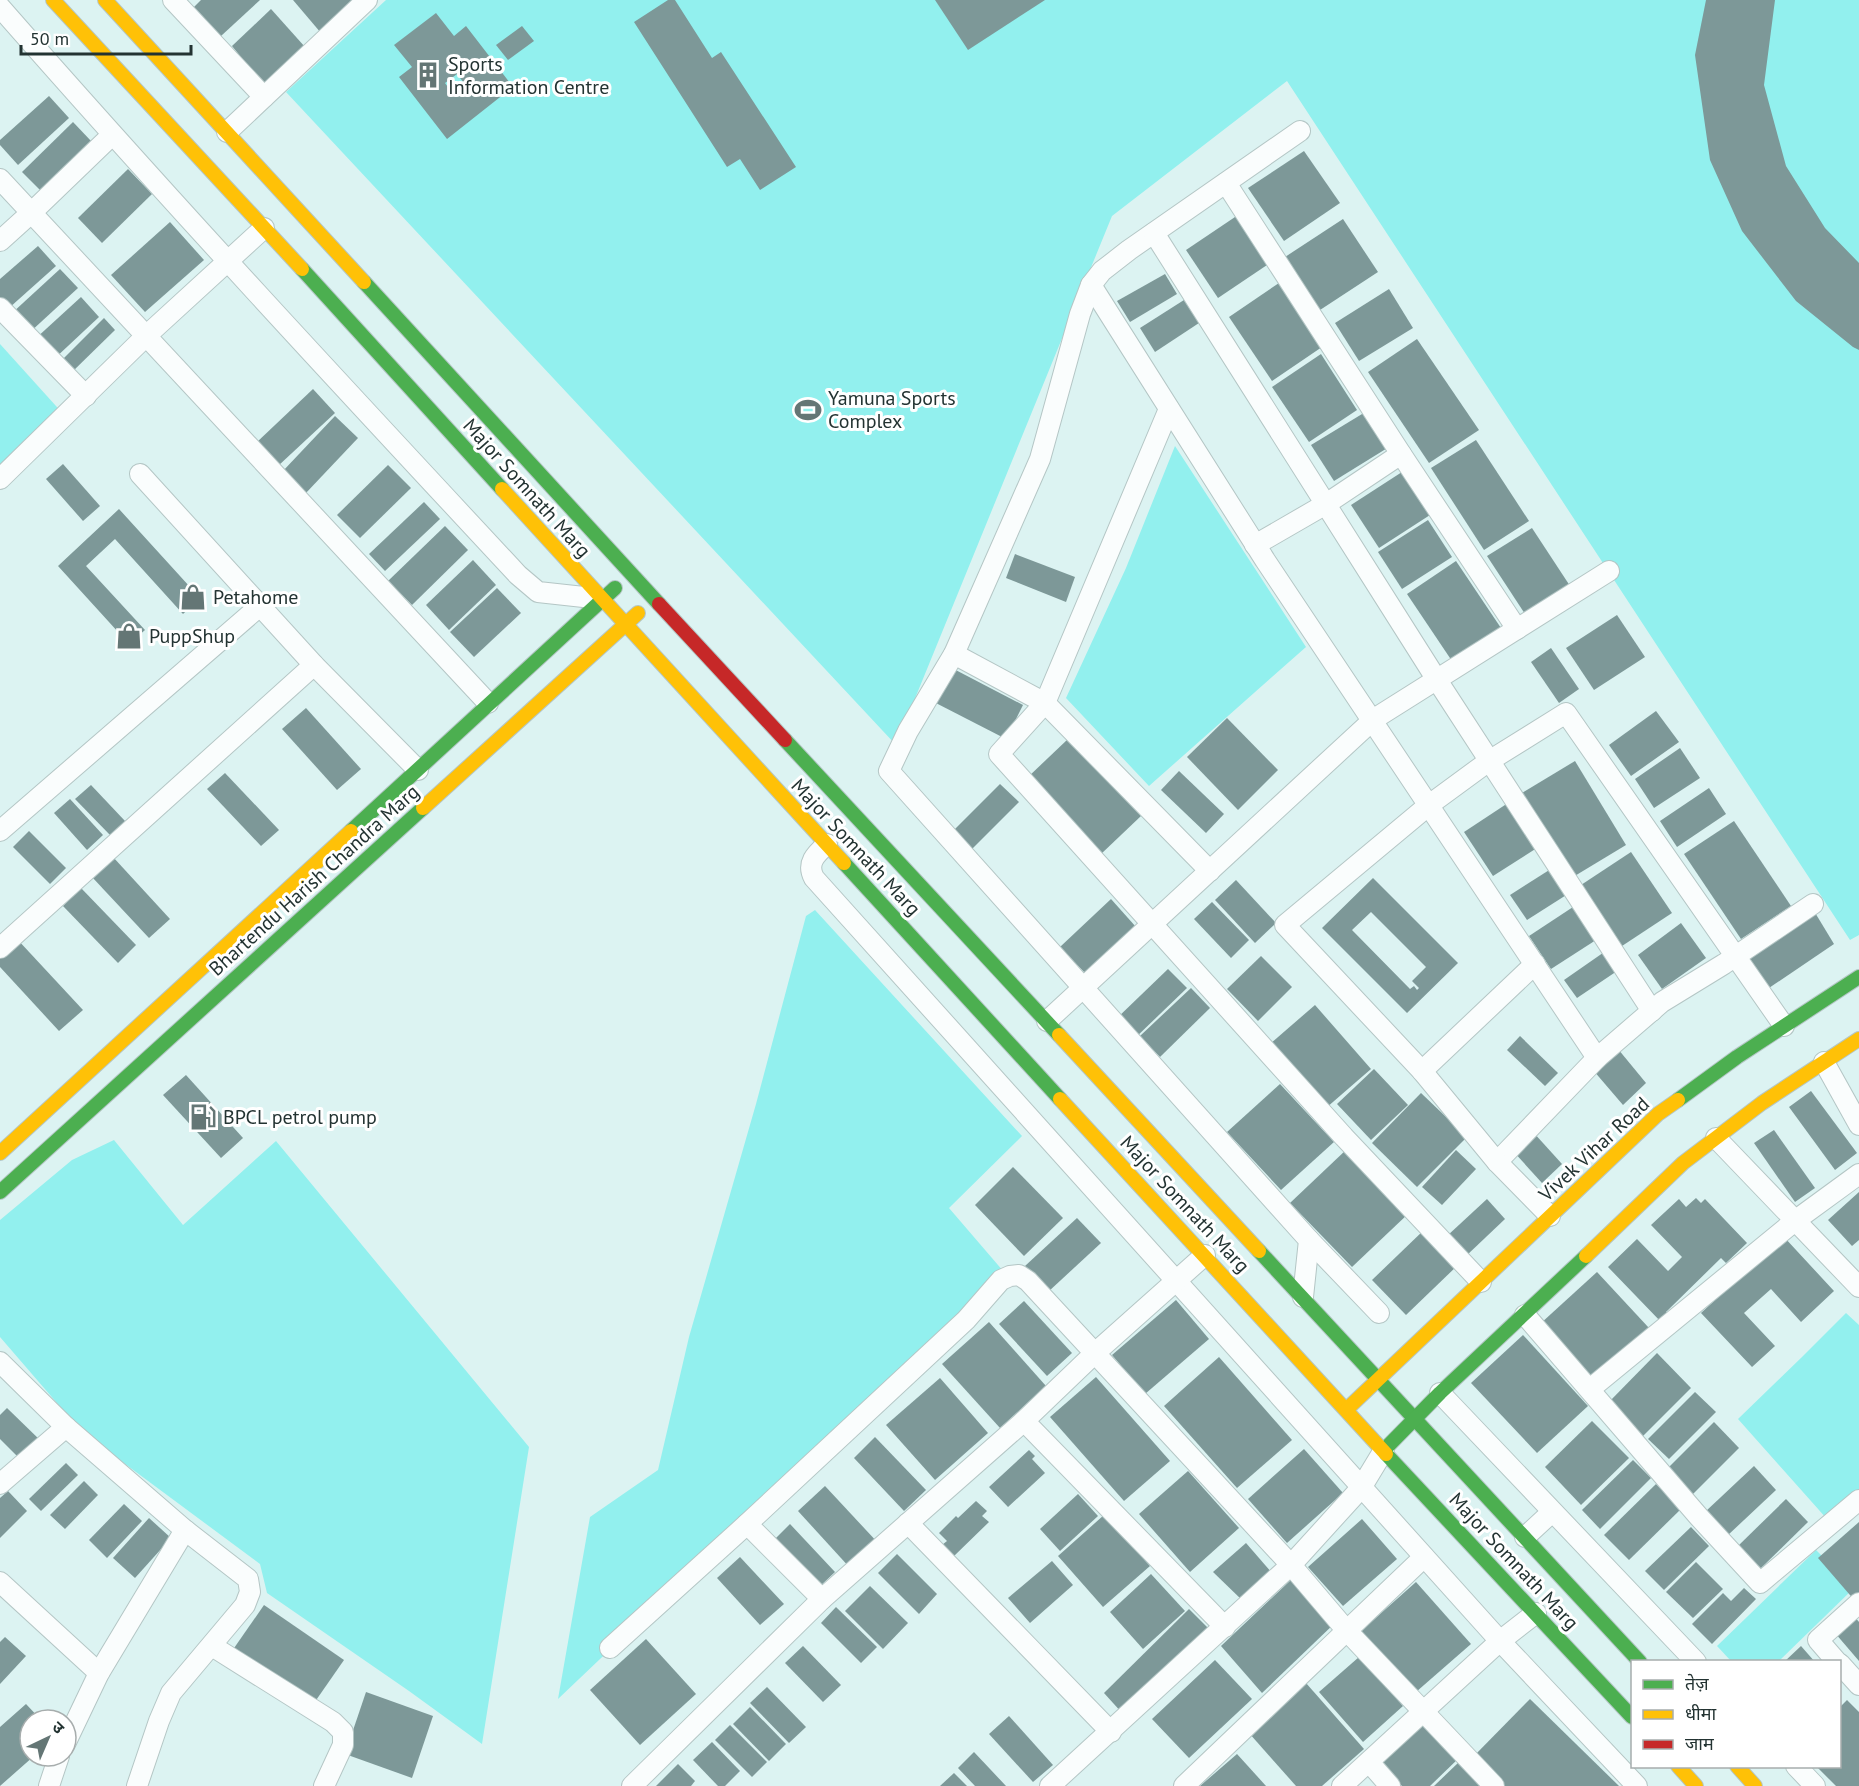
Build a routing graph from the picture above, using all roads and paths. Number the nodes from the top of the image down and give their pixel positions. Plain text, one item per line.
1 (53, 0) edge
2 (105, 0) edge
3 (173, 0) edge
4 (367, 0) edge
5 (0, 7) edge
6 (264, 98) junction
7 (1300, 131) dead end
8 (227, 132) junction
9 (112, 135) junction
10 (0, 179) edge
11 (1226, 183) junction
12 (31, 213) junction
13 (264, 228) junction
14 (1154, 232) junction
15 (0, 241) edge
16 (227, 261) junction
17 (1091, 285) junction
18 (0, 308) edge
19 (146, 336) junction
20 (86, 396) junction
21 (1169, 409) junction
22 (1401, 454) junction
23 (140, 474) dead end
24 (0, 479) edge
25 (1326, 504) junction
26 (1256, 545) junction
27 (1609, 571) dead end
28 (631, 573) junction
29 (654, 598) junction
30 (602, 599) junction
31 (261, 604) junction
32 (625, 624) junction
33 (1517, 629) junction
34 (954, 654) junction
35 (315, 665) junction
36 (1437, 680) junction
37 (488, 703) junction
38 (1045, 704) junction
39 (1373, 721) junction
40 (1489, 761) junction
41 (418, 770) junction
42 (1429, 805) junction
43 (0, 831) edge
44 (827, 844) junction
45 (1210, 871) junction
46 (1813, 904) dead end
47 (1152, 924) junction
48 (0, 948) edge
49 (1735, 956) junction
50 (1535, 964) junction
51 (1859, 977) edge
52 (1083, 988) junction
53 (1652, 1011) junction
54 (1047, 1021) junction
55 (1784, 1026) junction
56 (1859, 1039) edge
57 (1598, 1058) junction
58 (1824, 1062) junction
59 (1422, 1071) junction
60 (1859, 1125) edge
61 (1716, 1138) junction
62 (0, 1153) edge
63 (1497, 1162) junction
64 (1859, 1174) edge
65 (0, 1192) edge
66 (1550, 1216) junction
67 (1796, 1220) junction
68 (1309, 1240) junction
69 (1205, 1255) junction
70 (1174, 1281) junction
71 (1480, 1282) junction
72 (1859, 1287) edge
73 (1303, 1297) junction
74 (1379, 1313) dead end
75 (1525, 1315) junction
76 (1095, 1353) junction
77 (3, 1373) edge
78 (1378, 1379) junction
79 (1590, 1389) junction
80 (1440, 1393) junction
81 (1347, 1409) junction
82 (1415, 1418) junction
83 (1024, 1421) junction
84 (66, 1427) junction
85 (1384, 1450) junction
86 (0, 1484) edge
87 (1361, 1488) junction
88 (1859, 1500) edge
89 (1552, 1512) junction
90 (908, 1523) junction
91 (747, 1524) junction
92 (184, 1530) junction
93 (1525, 1537) junction
94 (1424, 1557) junction
95 (1291, 1565) junction
96 (0, 1582) edge
97 (822, 1599) junction
98 (1859, 1603) edge
99 (1536, 1613) junction
100 (1225, 1628) junction
101 (1347, 1631) junction
102 (1500, 1641) junction
103 (212, 1646) junction
104 (610, 1648) dead end
105 (1638, 1660) edge
106 (1694, 1660) edge
107 (1835, 1660) edge
108 (1841, 1666) edge
109 (99, 1673) junction
110 (1859, 1685) edge
111 (1424, 1712) junction
112 (1631, 1716) edge
113 (78, 1717) edge
114 (1111, 1732) junction
115 (1369, 1762) junction
116 (55, 1768) edge
117 (1679, 1768) edge
118 (1738, 1768) edge
119 (1797, 1768) edge
120 (49, 1786) edge
121 (137, 1786) edge
122 (324, 1786) edge
123 (632, 1786) edge
124 (1050, 1786) edge
125 (1184, 1786) edge
126 (1342, 1786) edge
127 (1390, 1786) edge
128 (1494, 1786) edge
129 (1637, 1786) edge
130 (1696, 1786) edge
131 (1755, 1786) edge
132 (1815, 1786) edge

1 - 13 main road, Major Somnath Marg
2 - 8 main road, Major Somnath Marg
3 - 6 street
4 - 6 street
5 - 9 street
6 - 8 street
7 - 11 street
8 - 28 main road, Major Somnath Marg
9 - 12 street
9 - 16 street
10 - 12 street
11 - 14 street
11 - 22 street
12 - 15 street
12 - 19 street
13 - 16 street
13 - 30 main road, Major Somnath Marg
14 - 17 street
14 - 25 street
16 - 19 street
16 - 30 street
17 - 21 street
17 - 34 street
18 - 20 street
19 - 20 street
19 - 37 street
20 - 24 street
21 - 26 street
21 - 38 street
22 - 25 street
22 - 33 street
23 - 31 street
25 - 26 street
25 - 36 street
26 - 39 street
27 - 33 street
28 - 29 main road, Major Somnath Marg
28 - 30 main road, Bhartendu Harish Chandra Marg
29 - 32 main road, Bhartendu Harish Chandra Marg
29 - 54 main road, Major Somnath Marg
30 - 32 main road, Major Somnath Marg
30 - 37 main road, Bhartendu Harish Chandra Marg
31 - 35 street
31 - 43 street
32 - 44 main road, Major Somnath Marg
32 - 65 main road, Bhartendu Harish Chandra Marg
33 - 36 street
34 - 38 street
34 - 52 street
35 - 41 street
35 - 48 street
36 - 39 street
36 - 40 street
37 - 41 main road, Bhartendu Harish Chandra Marg
38 - 45 street
38 - 47 street
39 - 42 street
39 - 45 street
40 - 42 street
40 - 49 street
40 - 53 street
41 - 62 main road, Bhartendu Harish Chandra Marg
42 - 50 street
42 - 59 street
44 - 69 main road, Major Somnath Marg
44 - 70 street
45 - 47 street
46 - 49 street
47 - 52 street
47 - 71 street
49 - 53 street
49 - 55 street
50 - 57 street
50 - 59 street
51 - 55 main road, Vivek Vihar Road
52 - 54 street
52 - 68 street
53 - 57 street
54 - 73 main road, Major Somnath Marg
55 - 66 main road, Vivek Vihar Road
56 - 58 main road
57 - 63 street
58 - 60 street
58 - 61 main road
59 - 63 street
61 - 67 street
61 - 75 main road
63 - 66 street
64 - 67 street
66 - 71 main road, Vivek Vihar Road
67 - 72 street
67 - 79 street
68 - 73 street
68 - 74 street
69 - 70 street
69 - 81 main road, Major Somnath Marg
70 - 76 street
70 - 87 street
71 - 78 main road, Vivek Vihar Road
73 - 78 main road, Major Somnath Marg
75 - 79 street
75 - 80 main road
76 - 83 street
76 - 91 street
76 - 95 street
77 - 84 street
78 - 81 main road, Vivek Vihar Road
78 - 82 main road, Major Somnath Marg
79 - 88 street
80 - 82 main road
80 - 89 street
81 - 85 main road, Major Somnath Marg
82 - 85 main road
82 - 93 main road, Major Somnath Marg
83 - 90 street
83 - 100 street
84 - 86 street
84 - 92 street
85 - 87 street
85 - 99 main road, Major Somnath Marg
87 - 94 street
87 - 95 street
89 - 93 street
89 - 106 street
90 - 97 street
90 - 114 street
91 - 97 street
91 - 104 street
92 - 103 street
92 - 109 street
93 - 105 main road, Major Somnath Marg
94 - 101 street
94 - 102 street
95 - 100 street
95 - 101 street
96 - 109 street
97 - 123 street
98 - 107 street
99 - 102 street
99 - 112 main road, Major Somnath Marg
100 - 114 street
101 - 111 street
101 - 125 street
102 - 111 street
102 - 129 street
103 - 121 street
103 - 122 street
108 - 110 street
109 - 113 street
111 - 115 street
111 - 128 street
114 - 124 street
115 - 126 street
115 - 127 street
116 - 120 street
117 - 130 main road
118 - 131 main road
119 - 132 street

